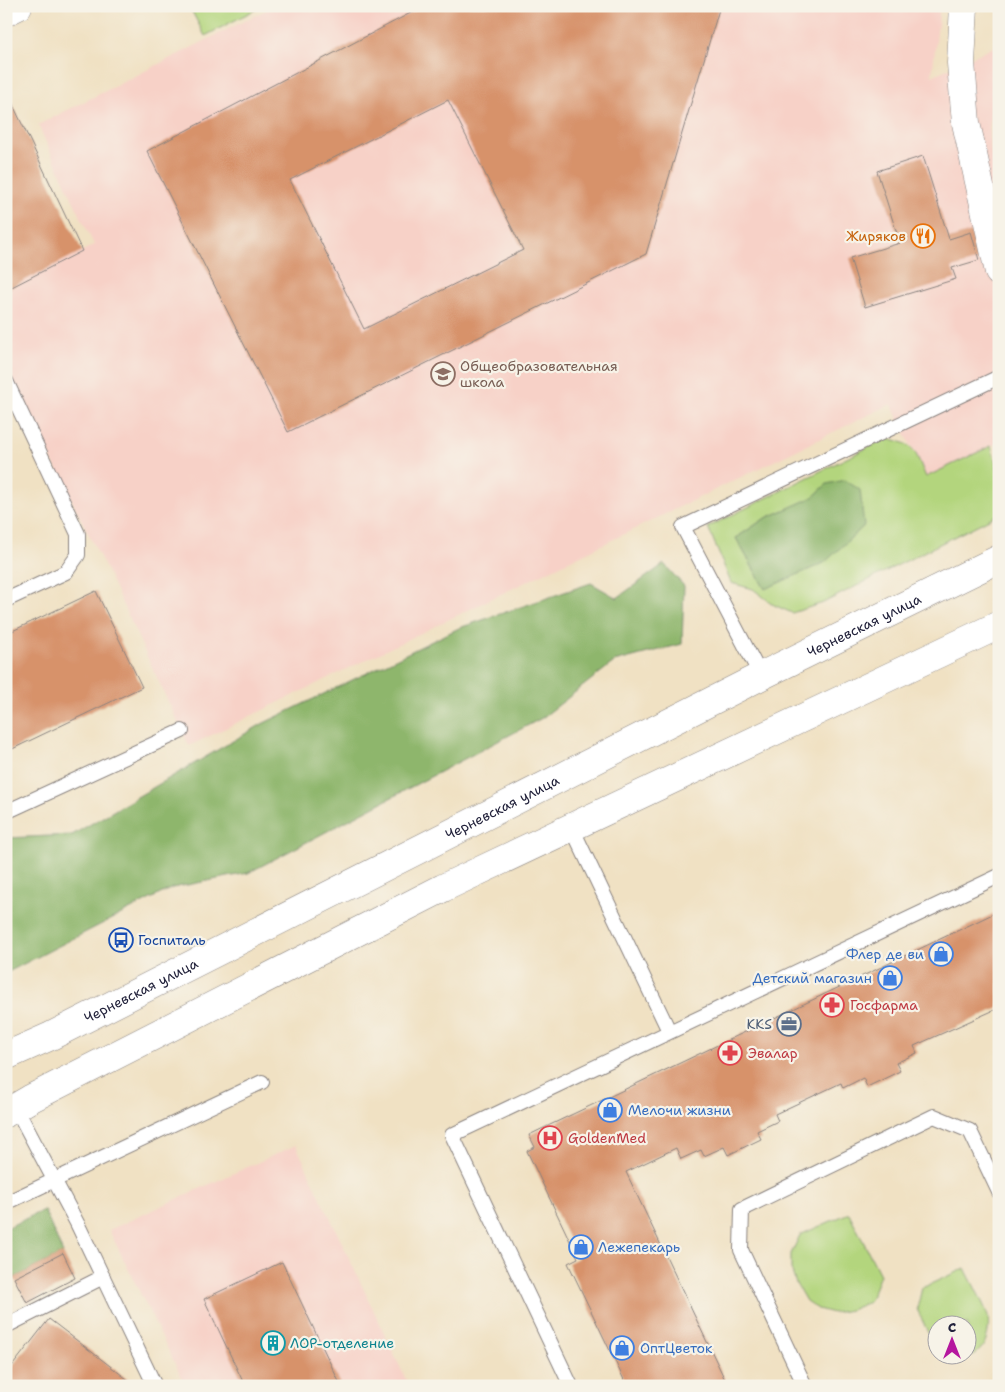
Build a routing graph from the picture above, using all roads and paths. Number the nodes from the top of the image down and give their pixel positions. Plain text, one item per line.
1 (964, 6) edge
2 (999, 272) edge
3 (999, 377) edge
4 (6, 380) edge
5 (999, 559) edge
6 (6, 600) edge
7 (999, 625) edge
8 (761, 676) junction
9 (182, 731) dead end
10 (6, 812) edge
11 (572, 828) junction
12 (999, 876) edge
13 (669, 1031) junction
14 (6, 1056) edge
15 (262, 1082) dead end
16 (11, 1110) edge
17 (54, 1180) junction
18 (999, 1192) edge
19 (6, 1204) edge
20 (103, 1277) junction
21 (6, 1326) edge
22 (155, 1386) edge
23 (571, 1386) edge
24 (804, 1386) edge

1 - 2 main road
3 - 8 lane
4 - 6 lane
5 - 8 main road, Черневская улица
7 - 11 main road
8 - 14 main road, Черневская улица
9 - 10 lane
11 - 13 lane
11 - 16 main road
12 - 13 lane
13 - 23 lane
15 - 17 lane
16 - 17 lane
17 - 19 lane
17 - 20 lane
18 - 24 lane
20 - 21 lane
20 - 22 lane

